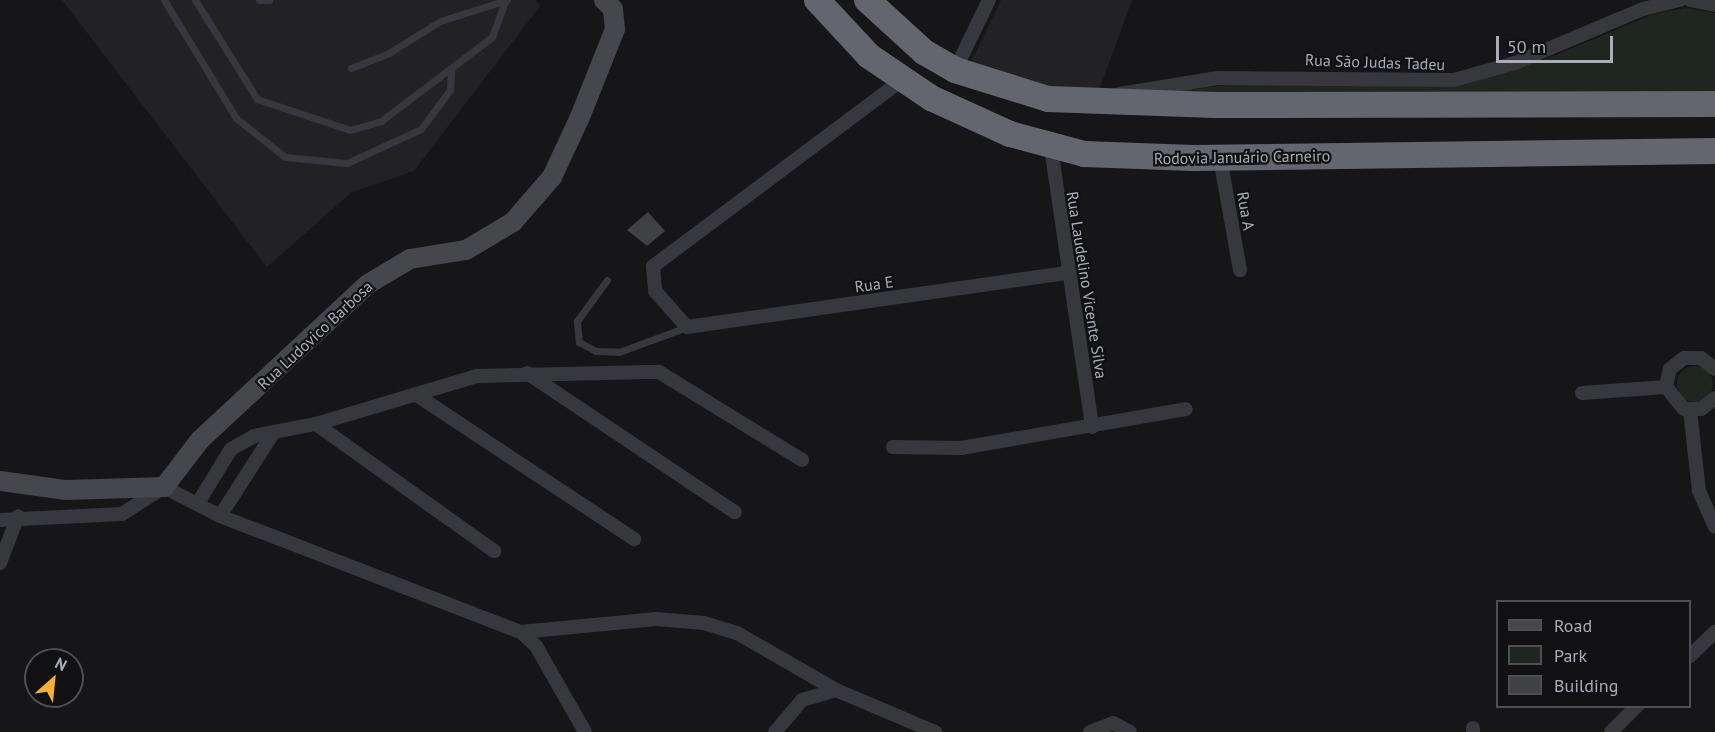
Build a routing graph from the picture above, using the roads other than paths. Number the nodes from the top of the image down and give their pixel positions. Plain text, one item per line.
1 (164, 0) edge
2 (195, 0) edge
3 (260, 0) edge
4 (269, 0) edge
5 (604, 0) edge
6 (817, 0) edge
7 (867, 0) edge
8 (989, 0) edge
9 (1680, 0) edge
10 (1690, 0) edge
11 (506, 1) edge
12 (1715, 4) edge
13 (351, 68) dead end
14 (451, 68) junction
15 (955, 70) junction
16 (902, 80) junction
17 (1094, 104) junction
18 (1715, 104) edge
19 (1051, 148) junction
20 (1715, 151) edge
21 (1220, 158) junction
22 (1240, 270) dead end
23 (1066, 273) junction
24 (607, 280) dead end
25 (687, 327) junction
26 (1715, 369) edge
27 (527, 373) junction
28 (1666, 387) junction
29 (1582, 393) dead end
30 (415, 394) junction
31 (1715, 399) edge
32 (1186, 409) dead end
33 (1690, 410) junction
34 (316, 424) junction
35 (1092, 427) junction
36 (272, 435) junction
37 (893, 447) dead end
38 (802, 460) dead end
39 (0, 481) edge
40 (164, 487) junction
41 (198, 503) junction
42 (735, 512) dead end
43 (18, 516) junction
44 (220, 516) junction
45 (0, 520) edge
46 (1715, 526) edge
47 (634, 539) dead end
48 (494, 551) dead end
49 (1, 553) edge
50 (521, 632) junction
51 (1715, 632) edge
52 (1691, 654) edge
53 (836, 690) junction
54 (1635, 708) edge
55 (585, 732) edge
56 (775, 732) edge
57 (935, 732) edge
58 (1090, 732) edge
59 (1130, 732) edge
60 (1611, 732) edge

1 - 14 lane
2 - 14 lane
3 - 4 lane
5 - 40 street, Rua Ludovico Barbosa
6 - 16 highway, Rodovia Januário Carneiro
7 - 15 highway
8 - 15 street
9 - 17 street, Rua São Judas Tadeu
10 - 12 street
11 - 13 lane
11 - 14 lane
15 - 17 highway
16 - 19 highway, Rodovia Januário Carneiro
16 - 25 street
17 - 18 highway
19 - 21 highway, Rodovia Januário Carneiro
19 - 23 street, Rua Laudelino Vicente Silva
20 - 21 highway, Rodovia Januário Carneiro
21 - 22 street, Rua A
23 - 25 street, Rua E
23 - 35 street, Rua Laudelino Vicente Silva
24 - 25 lane
26 - 28 street
27 - 30 street
27 - 38 street
27 - 42 street
28 - 29 street
28 - 33 street
30 - 34 street
30 - 47 street
31 - 33 street
32 - 35 street
33 - 46 street
34 - 36 street
34 - 48 street
35 - 37 street
36 - 41 street
36 - 44 street
39 - 40 street
40 - 41 street
40 - 43 street
41 - 44 street
43 - 45 street
43 - 49 street
44 - 50 street
50 - 53 street
50 - 55 street
51 - 52 street
53 - 56 street
53 - 57 street
54 - 60 street
58 - 59 street

